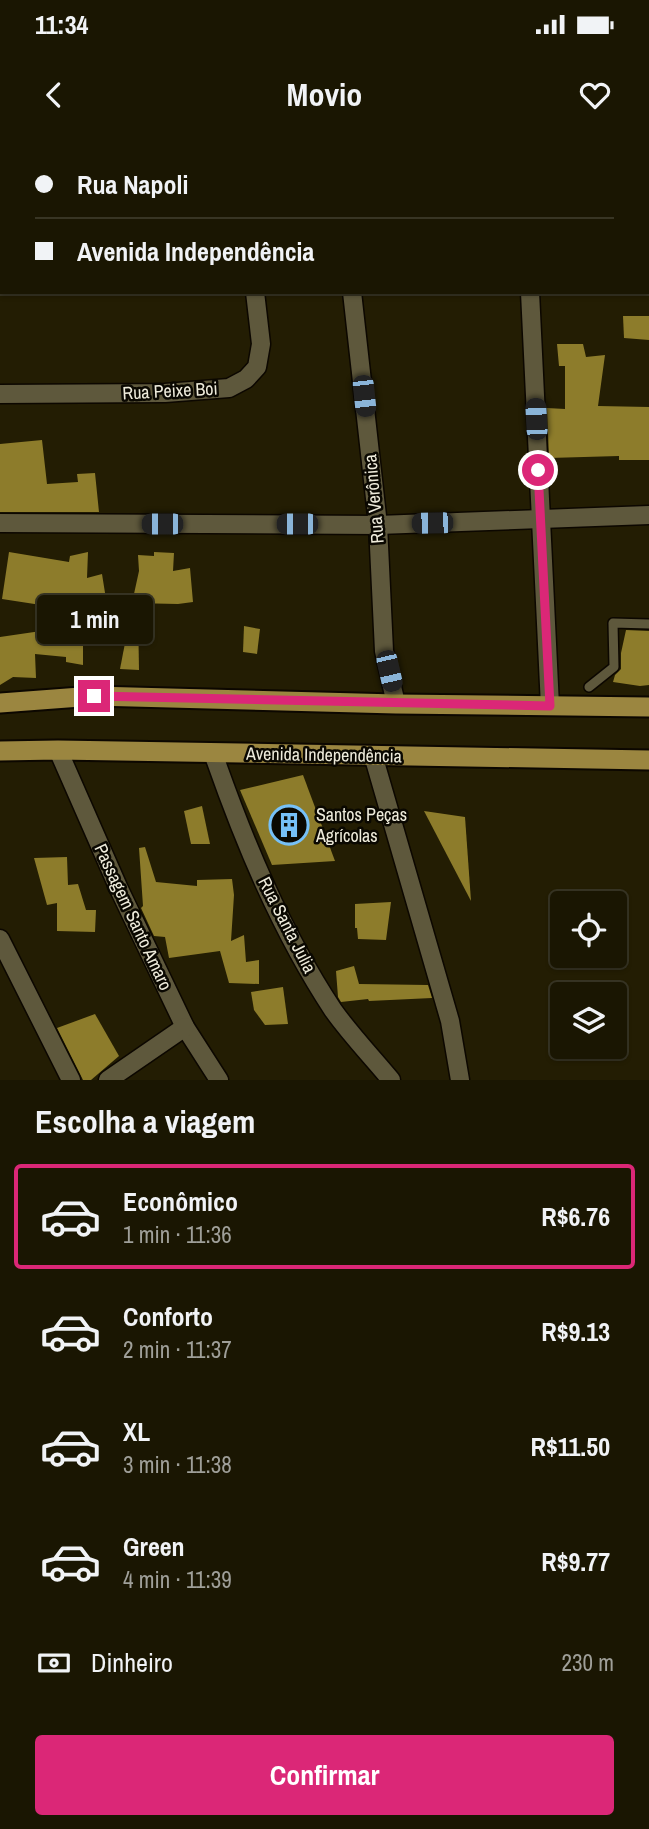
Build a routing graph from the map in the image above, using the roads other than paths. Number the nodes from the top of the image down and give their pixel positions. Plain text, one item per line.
1 (255, 294) edge
2 (352, 294) edge
3 (530, 294) edge
4 (0, 394) edge
5 (649, 515) edge
6 (541, 520) junction
7 (0, 523) edge
8 (378, 525) junction
9 (649, 624) edge
10 (589, 687) dead end
11 (0, 703) edge
12 (397, 704) junction
13 (550, 706) junction
14 (649, 707) edge
15 (58, 750) junction
16 (0, 751) edge
17 (213, 753) junction
18 (373, 755) junction
19 (649, 760) edge
20 (0, 939) edge
21 (185, 1027) junction
22 (71, 1080) edge
23 (108, 1080) edge
24 (219, 1080) edge
25 (391, 1080) edge
26 (460, 1080) edge

1 - 4 street, Rua Peixe Boi
2 - 8 street, Rua Verônica
3 - 6 street
5 - 6 street
6 - 8 street
6 - 13 street
7 - 8 street
8 - 12 street, Rua Verônica
9 - 10 lane
11 - 12 main road
12 - 13 main road
13 - 14 main road
15 - 16 main road, Avenida Independência
15 - 17 main road, Avenida Independência
15 - 21 street, Passagem Santo Amaro
17 - 18 main road, Avenida Independência
17 - 25 street, Rua Santa Julia
18 - 19 main road, Avenida Independência
18 - 26 street
20 - 22 street
21 - 23 street
21 - 24 street, Passagem Santo Amaro

